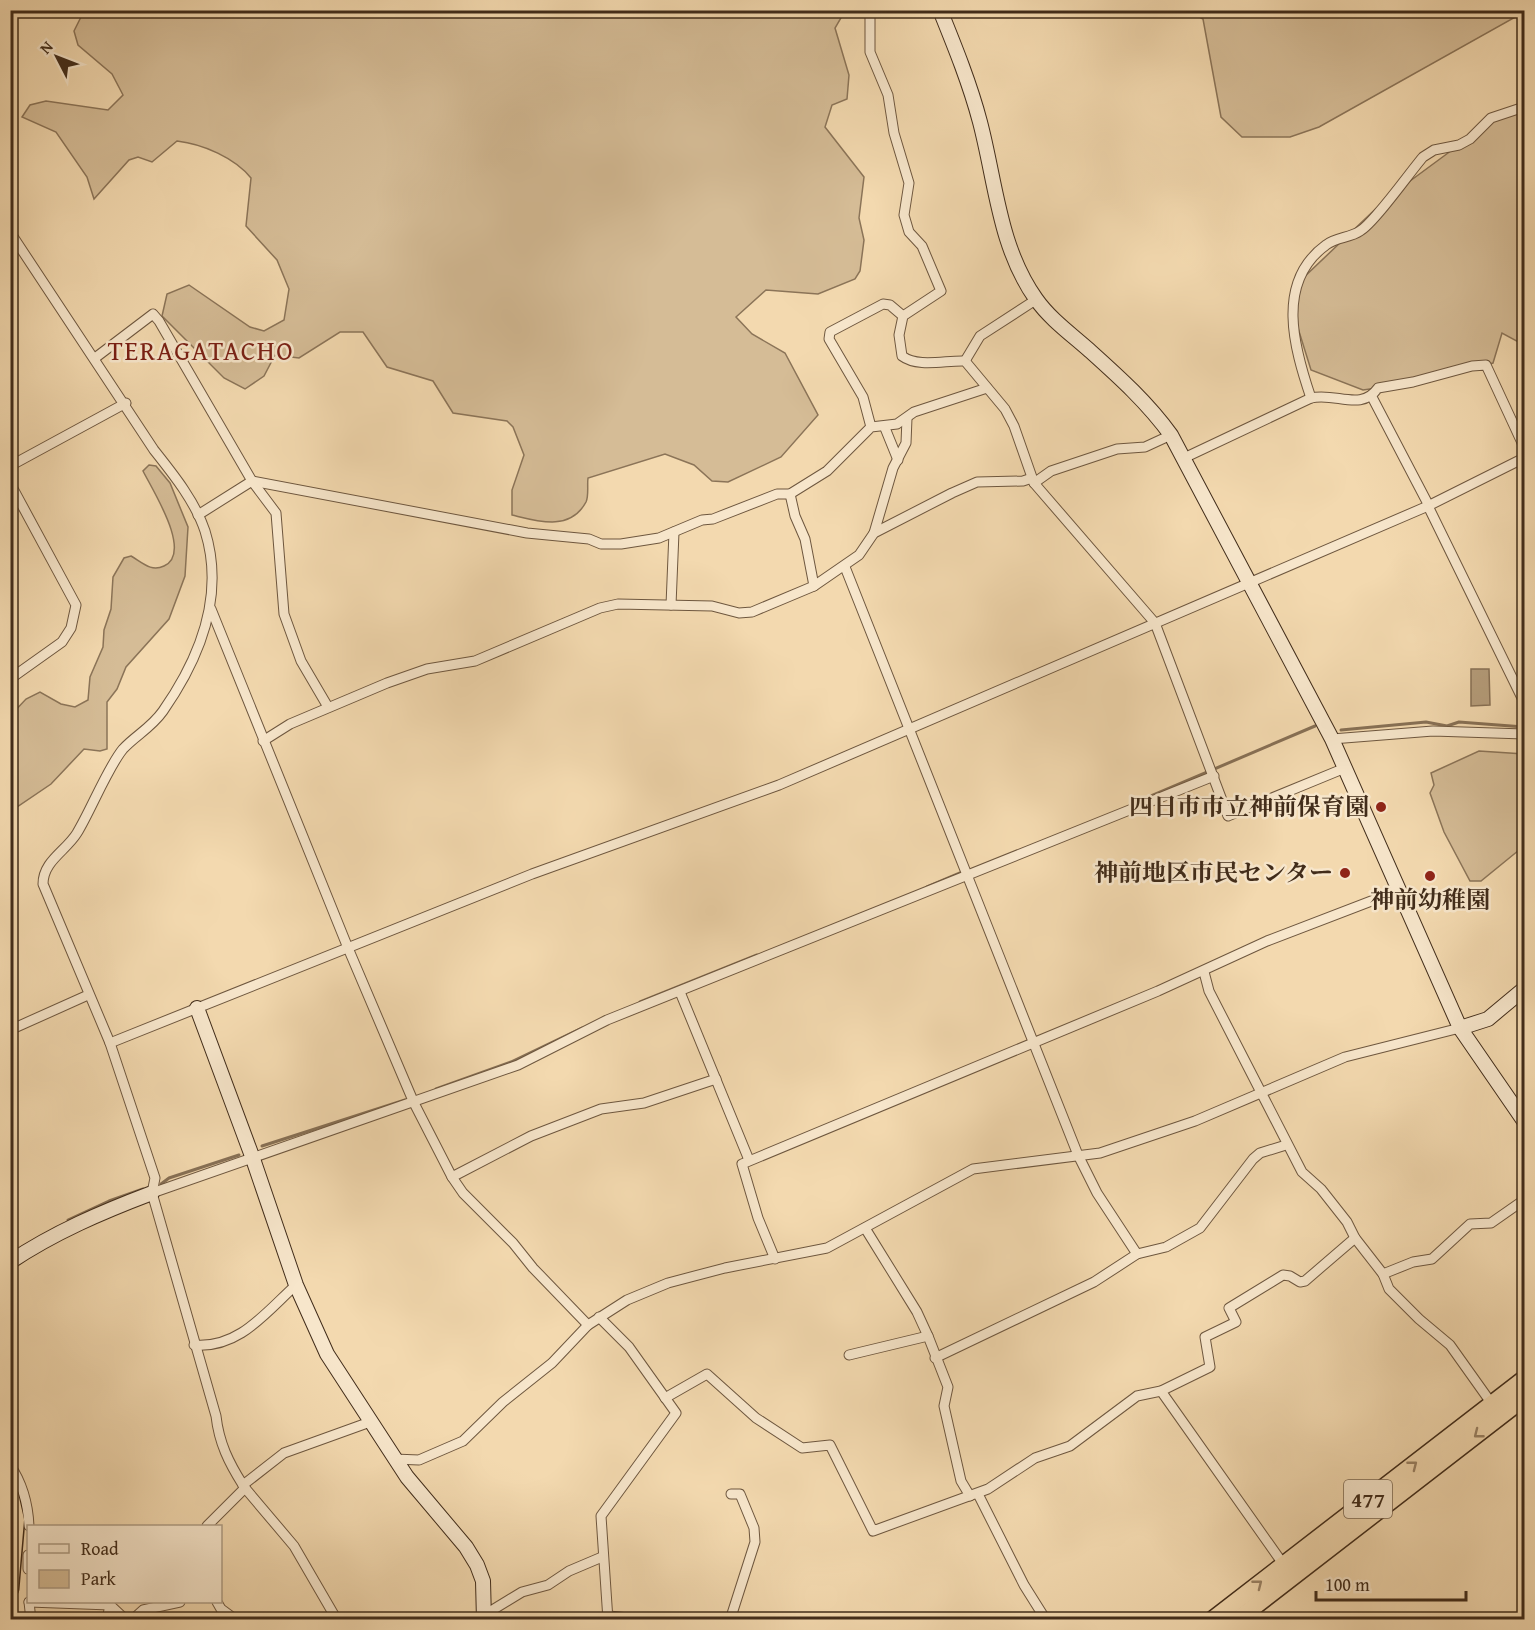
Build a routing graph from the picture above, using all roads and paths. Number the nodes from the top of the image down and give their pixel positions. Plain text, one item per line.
1 (870, 10) edge
2 (940, 10) edge
3 (1524, 107) edge
4 (10, 232) edge
5 (1037, 299) junction
6 (903, 316) junction
7 (95, 358) junction
8 (965, 362) junction
9 (987, 388) junction
10 (1372, 397) junction
11 (1311, 398) junction
12 (126, 403) junction
13 (907, 418) junction
14 (871, 428) junction
15 (885, 428) junction
16 (1171, 435) junction
17 (1524, 447) edge
18 (1184, 458) junction
19 (1524, 458) edge
20 (898, 460) junction
21 (10, 466) edge
22 (1033, 480) junction
23 (252, 481) junction
24 (10, 483) edge
25 (790, 494) junction
26 (1428, 505) junction
27 (198, 515) junction
28 (674, 532) junction
29 (874, 533) junction
30 (845, 567) junction
31 (1251, 583) junction
32 (814, 586) junction
33 (671, 605) junction
34 (211, 609) junction
35 (1155, 623) junction
36 (10, 679) edge
37 (1524, 702) edge
38 (328, 707) junction
39 (909, 727) junction
40 (1524, 734) edge
41 (1332, 739) junction
42 (263, 741) junction
43 (1345, 768) junction
44 (1214, 775) junction
45 (968, 874) junction
46 (1400, 890) junction
47 (348, 948) junction
48 (1204, 972) junction
49 (1524, 989) edge
50 (680, 992) junction
51 (88, 995) junction
52 (197, 1008) junction
53 (1460, 1028) junction
54 (10, 1030) edge
55 (110, 1043) junction
56 (1035, 1044) junction
57 (716, 1079) junction
58 (1259, 1093) junction
59 (414, 1102) junction
60 (1524, 1121) edge
61 (1286, 1145) junction
62 (1078, 1155) junction
63 (252, 1156) junction
64 (748, 1160) junction
65 (452, 1177) junction
66 (152, 1194) junction
67 (1524, 1200) edge
68 (865, 1228) junction
69 (1355, 1238) junction
70 (1137, 1254) junction
71 (775, 1259) junction
72 (10, 1262) edge
73 (1383, 1274) junction
74 (296, 1285) junction
75 (599, 1317) junction
76 (588, 1325) junction
77 (928, 1336) junction
78 (194, 1345) junction
79 (849, 1355) dead end
80 (935, 1358) junction
81 (1524, 1379) edge
82 (1161, 1391) junction
83 (666, 1398) junction
84 (1524, 1398) edge
85 (1492, 1404) junction
86 (370, 1422) junction
87 (394, 1459) junction
88 (10, 1465) edge
89 (244, 1486) junction
90 (10, 1494) edge
91 (731, 1494) dead end
92 (974, 1495) junction
93 (29, 1525) edge
94 (209, 1525) edge
95 (602, 1557) junction
96 (1288, 1570) junction
97 (10, 1589) edge
98 (29, 1603) edge
99 (56, 1603) edge
100 (175, 1603) edge
101 (218, 1603) edge
102 (110, 1605) junction
103 (482, 1618) edge
104 (608, 1618) edge
105 (31, 1620) edge
106 (107, 1620) edge
107 (126, 1620) edge
108 (132, 1620) edge
109 (236, 1620) edge
110 (337, 1620) edge
111 (648, 1620) edge
112 (729, 1620) edge
113 (1046, 1620) edge
114 (1212, 1620) edge
115 (1237, 1620) edge

1 - 6 street
2 - 5 street
3 - 11 street
4 - 7 street
5 - 8 street
5 - 16 street
6 - 8 street
6 - 14 street
7 - 12 street
7 - 23 street
8 - 9 street
9 - 13 street
9 - 22 street
10 - 11 street
10 - 17 street
10 - 26 street
11 - 18 street
12 - 21 street
12 - 27 street
13 - 15 street
13 - 20 street
14 - 15 street
14 - 25 street
15 - 20 street
16 - 18 street
16 - 22 street
18 - 31 street
19 - 26 street
20 - 29 street
22 - 29 street
22 - 35 street
23 - 27 street
23 - 28 street
23 - 38 street
24 - 36 street
25 - 28 street
25 - 32 street
26 - 31 street
26 - 37 street
27 - 34 street
28 - 33 street
29 - 30 street
30 - 32 street
30 - 39 street
31 - 35 street
31 - 41 street
32 - 33 street
33 - 38 street
34 - 42 street
34 - 51 street
35 - 39 street
35 - 44 street
38 - 42 street
39 - 45 street
39 - 47 street
40 - 41 street
41 - 43 street
42 - 47 street
43 - 44 street
43 - 46 street
44 - 45 street
45 - 50 street
45 - 56 street
46 - 48 street
46 - 53 street
47 - 52 street
47 - 59 street
48 - 56 street
48 - 58 street
49 - 53 street
50 - 57 street
50 - 59 street
51 - 54 street
51 - 55 street
52 - 55 street
52 - 63 street
53 - 58 street
53 - 60 street
55 - 66 street
56 - 62 street
56 - 64 street
57 - 64 street
57 - 65 street
58 - 61 street
58 - 62 street
59 - 63 street
59 - 65 street
61 - 69 street
61 - 70 street
62 - 68 street
62 - 70 street
63 - 66 street
63 - 74 street
64 - 71 street
65 - 76 street
66 - 72 street
66 - 78 street
67 - 73 street
68 - 71 street
68 - 77 street
69 - 73 street
69 - 82 street
70 - 80 street
71 - 75 street
73 - 85 street
74 - 78 street
74 - 86 street
75 - 76 street
75 - 83 street
76 - 87 street
77 - 79 street
77 - 80 street
78 - 89 street
80 - 92 street
81 - 85 highway, 477
82 - 92 street
82 - 96 street
83 - 92 street
83 - 95 street
84 -> 96 highway, 477
96 -> 85 highway, 477
86 - 87 street
86 - 89 street
87 - 103 street
88 - 93 street
89 - 94 street
89 - 110 street
90 - 97 highway
91 - 112 street
92 - 113 street
95 - 103 street
95 - 104 street
114 -> 96 highway, 477
96 - 115 highway, 477
98 - 105 street
99 - 102 street
100 - 108 street
101 - 109 street
102 - 106 street
102 - 107 street
104 - 111 street

